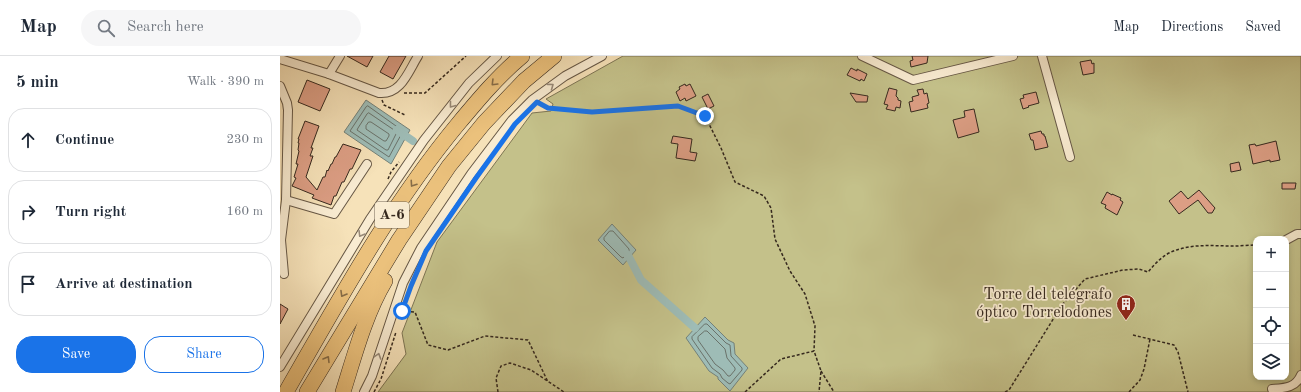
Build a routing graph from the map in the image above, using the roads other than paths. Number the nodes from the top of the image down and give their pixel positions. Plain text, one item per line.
1 (340, 56) edge
2 (418, 56) edge
3 (497, 56) edge
4 (554, 56) edge
5 (602, 56) edge
6 (862, 56) edge
7 (1013, 56) edge
8 (1042, 56) edge
9 (280, 59) edge
10 (518, 59) edge
11 (329, 74) junction
12 (280, 86) edge
13 (484, 123) junction
14 (1070, 157) dead end
15 (367, 164) dead end
16 (286, 200) junction
17 (1301, 234) edge
18 (1289, 238) edge
19 (284, 274) dead end
20 (280, 367) edge
21 (1301, 375) edge
22 (1272, 389) dead end
23 (286, 392) edge
24 (307, 392) edge
25 (344, 392) edge
26 (364, 392) edge

1 - 11 street
2 - 11 street
3 -> 20 street
4 - 13 highway, A-6
26 -> 5 street
6 - 7 street
8 - 14 street
9 - 11 street
10 -> 23 highway, A-6
12 - 16 street
24 -> 13 highway, A-6
13 - 25 highway
15 - 16 street
16 - 19 street
17 - 18 street
21 - 22 street

